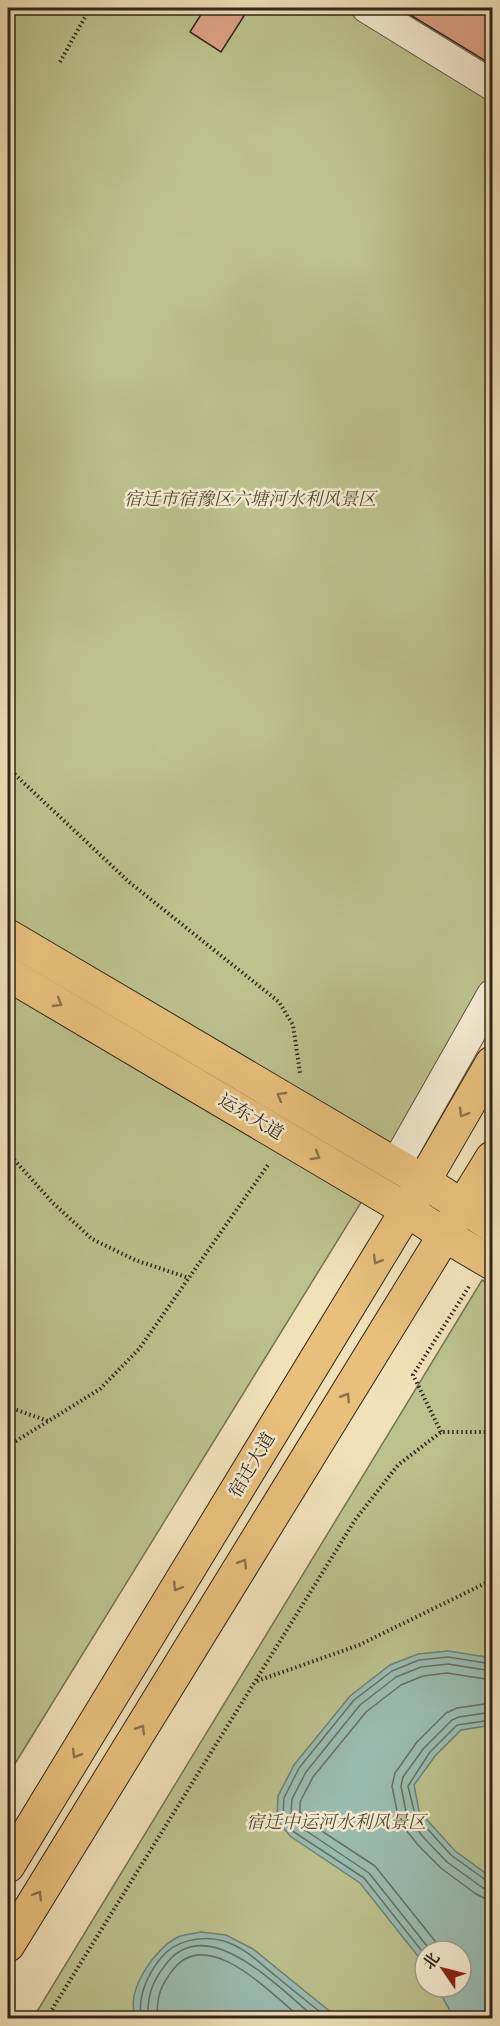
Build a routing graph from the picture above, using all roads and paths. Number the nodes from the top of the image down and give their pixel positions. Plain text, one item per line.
1 (90, 8) edge
2 (367, 8) edge
3 (60, 62) dead end
4 (492, 85) edge
5 (8, 768) edge
6 (8, 936) edge
7 (8, 974) edge
8 (492, 995) edge
9 (492, 1063) edge
10 (305, 1111) junction
11 (286, 1138) junction
12 (8, 1152) edge
13 (492, 1158) edge
14 (410, 1172) junction
15 (463, 1207) junction
16 (407, 1210) junction
17 (492, 1225) edge
18 (446, 1236) junction
19 (489, 1261) edge
20 (189, 1278) junction
21 (8, 1407) edge
22 (49, 1421) junction
23 (441, 1432) junction
24 (492, 1432) edge
25 (8, 1446) edge
26 (492, 1580) edge
27 (256, 1682) junction
28 (8, 1866) edge
29 (8, 1945) edge
30 (49, 2019) edge

1 - 3 path
2 - 4 lane
5 - 10 path
10 -> 6 main road, 运东大道
7 -> 11 main road, 运东大道
8 - 14 lane
9 -> 14 main road, 宿迁大道
10 - 14 main road, 运东大道
11 -> 16 main road, 运东大道
11 - 20 path
12 - 20 path
13 - 15 main road
14 - 15 main road, 运东大道
14 - 16 main road, 宿迁大道
15 - 17 main road, 运东大道
15 - 18 main road
16 - 18 main road, 运东大道
16 -> 28 main road, 宿迁大道
18 - 19 main road, 运东大道
29 -> 18 main road
19 - 23 path
20 - 22 path
21 - 22 path
22 - 25 path
23 - 24 path
23 - 27 path
26 - 27 path
27 - 30 path

